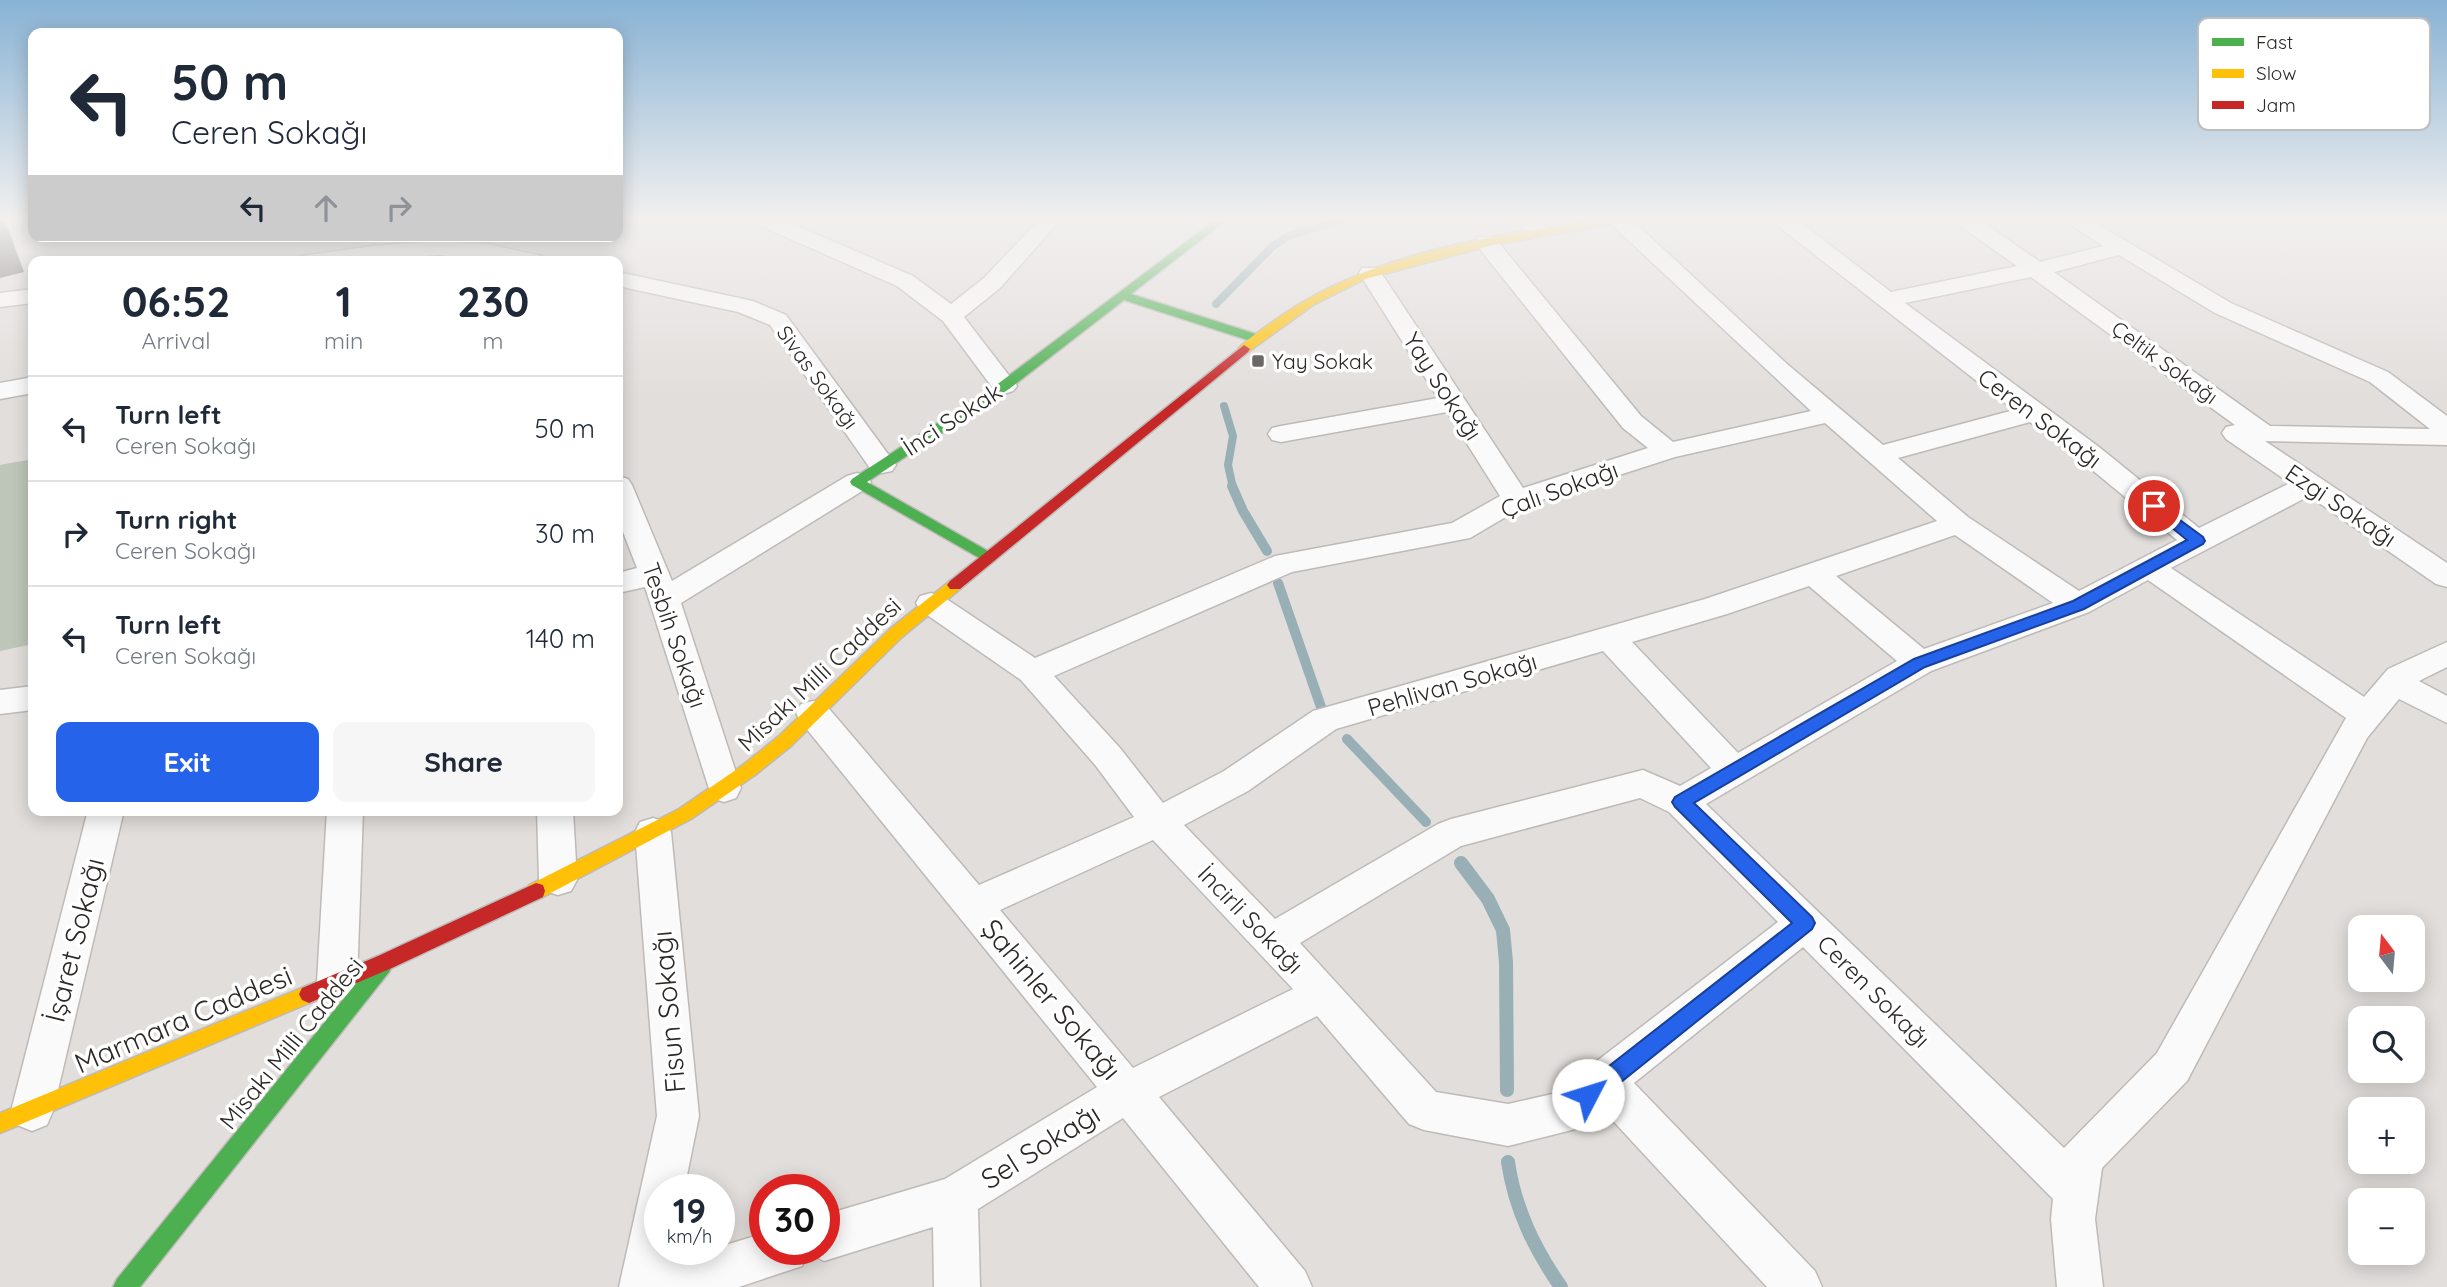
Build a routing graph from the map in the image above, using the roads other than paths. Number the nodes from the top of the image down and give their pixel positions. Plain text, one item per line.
1 (898, 278) edge
2 (997, 278) edge
3 (1148, 278) edge
4 (1360, 278) edge
5 (1373, 278) edge
6 (1515, 278) edge
7 (1685, 278) edge
8 (1858, 278) edge
9 (1994, 278) edge
10 (2050, 278) edge
11 (2173, 278) edge
12 (623, 280) edge
13 (1125, 296) junction
14 (28, 297) edge
15 (0, 300) edge
16 (1886, 300) junction
17 (951, 316) junction
18 (1258, 339) junction
19 (28, 386) edge
20 (1004, 386) junction
21 (0, 391) edge
22 (1454, 403) junction
23 (2034, 413) junction
24 (1830, 414) junction
25 (2447, 429) edge
26 (2263, 433) junction
27 (1281, 434) dead end
28 (2447, 437) edge
29 (1668, 451) junction
30 (1878, 455) junction
31 (882, 465) junction
32 (857, 482) junction
33 (2311, 484) junction
34 (623, 497) edge
35 (1516, 499) junction
36 (1958, 524) junction
37 (2197, 541) junction
38 (988, 557) junction
39 (2149, 567) junction
40 (1814, 574) junction
41 (2447, 576) edge
42 (623, 583) edge
43 (661, 586) junction
44 (931, 603) junction
45 (2078, 605) junction
46 (1610, 638) junction
47 (2447, 653) edge
48 (1920, 663) junction
49 (1032, 672) junction
50 (2395, 682) junction
51 (28, 699) edge
52 (0, 702) edge
53 (2447, 711) edge
54 (813, 713) junction
55 (2368, 716) junction
56 (1734, 771) junction
57 (724, 788) junction
58 (1681, 802) junction
59 (104, 816) edge
60 (345, 816) edge
61 (555, 816) edge
62 (1158, 822) junction
63 (653, 832) junction
64 (558, 880) junction
65 (973, 905) junction
66 (1805, 923) junction
67 (1272, 940) junction
68 (385, 961) junction
69 (337, 982) junction
70 (1323, 994) junction
71 (1604, 1081) junction
72 (1129, 1091) junction
73 (16, 1117) edge
74 (665, 1174) edge
75 (2077, 1191) junction
76 (955, 1198) junction
77 (840, 1233) edge
78 (749, 1261) edge
79 (647, 1265) edge
80 (125, 1287) edge
81 (642, 1287) edge
82 (662, 1287) edge
83 (957, 1287) edge
84 (1289, 1287) edge
85 (1799, 1287) edge
86 (2080, 1287) edge

1 - 17 street
2 - 17 street
3 - 13 street, İnci Sokak
4 - 18 street, Misakı Milli Caddesi
5 - 22 street, Yay Sokağı
6 - 29 street
7 - 24 street
8 - 16 street, Ceren Sokağı
9 - 16 street
10 - 26 street, Çeltik Sokağı
11 - 25 street
12 - 31 street, Sivas Sokağı
13 - 18 street
13 - 20 street, İnci Sokak
14 - 15 street
16 - 23 street, Ceren Sokağı
17 - 20 street
18 - 38 street, Misakı Milli Caddesi
19 - 21 street
20 - 31 street, İnci Sokak
22 - 27 street
22 - 35 street, Yay Sokağı
23 - 30 street
23 - 37 street, Ceren Sokağı
24 - 29 street, Çalı Sokağı
24 - 30 street
26 - 28 street
26 - 33 street, Ezgi Sokağı
29 - 35 street, Çalı Sokağı
30 - 36 street
31 - 32 street, İnci Sokak
32 - 38 street
32 - 43 street, İnci Sokak
33 - 37 street
33 - 41 street, Ezgi Sokağı
34 - 43 street, Tesbih Sokağı
35 - 49 street, Çalı Sokağı
36 - 40 street, Pehlivan Sokağı
36 - 45 street
37 - 39 street
38 - 44 street, Misakı Milli Caddesi
39 - 45 street
39 - 55 street
40 - 46 street, Pehlivan Sokağı
40 - 48 street
42 - 43 street, İnci Sokak
43 - 57 street, Tesbih Sokağı
44 - 49 street, İncirli Sokağı
44 - 54 street, Misakı Milli Caddesi
45 - 48 street
46 - 56 street
46 - 62 street, Pehlivan Sokağı
47 - 50 street
48 - 56 street
49 - 62 street, İncirli Sokağı
50 - 53 street
50 - 55 street
51 - 52 street
54 - 57 street, Misakı Milli Caddesi
54 - 65 street, Şahinler Sokağı
55 - 75 street
56 - 58 street
57 - 63 street, Misakı Milli Caddesi
58 - 66 street, Ceren Sokağı
58 - 67 street, Ceren Sokağı
59 - 73 street, İşaret Sokağı
60 - 69 street
61 - 64 street
62 - 65 street, Pehlivan Sokağı
62 - 67 street, İncirli Sokağı
63 - 64 street, Misakı Milli Caddesi
63 - 74 street, Fisun Sokağı
64 - 68 street, Misakı Milli Caddesi
65 - 72 street, Şahinler Sokağı
66 - 71 street, İncirli Sokağı
66 - 75 street, Ceren Sokağı
67 - 70 street, İncirli Sokağı
68 - 69 street, Marmara Caddesi
68 - 80 street, Misakı Milli Caddesi
69 - 73 street, Marmara Caddesi
70 - 71 street, İncirli Sokağı
70 - 72 street, Sel Sokağı
71 - 85 street
72 - 76 street, Sel Sokağı
72 - 84 street, Şahinler Sokağı
75 - 86 street
76 - 77 street, Sel Sokağı
76 - 83 street
78 - 82 street
79 - 81 street

